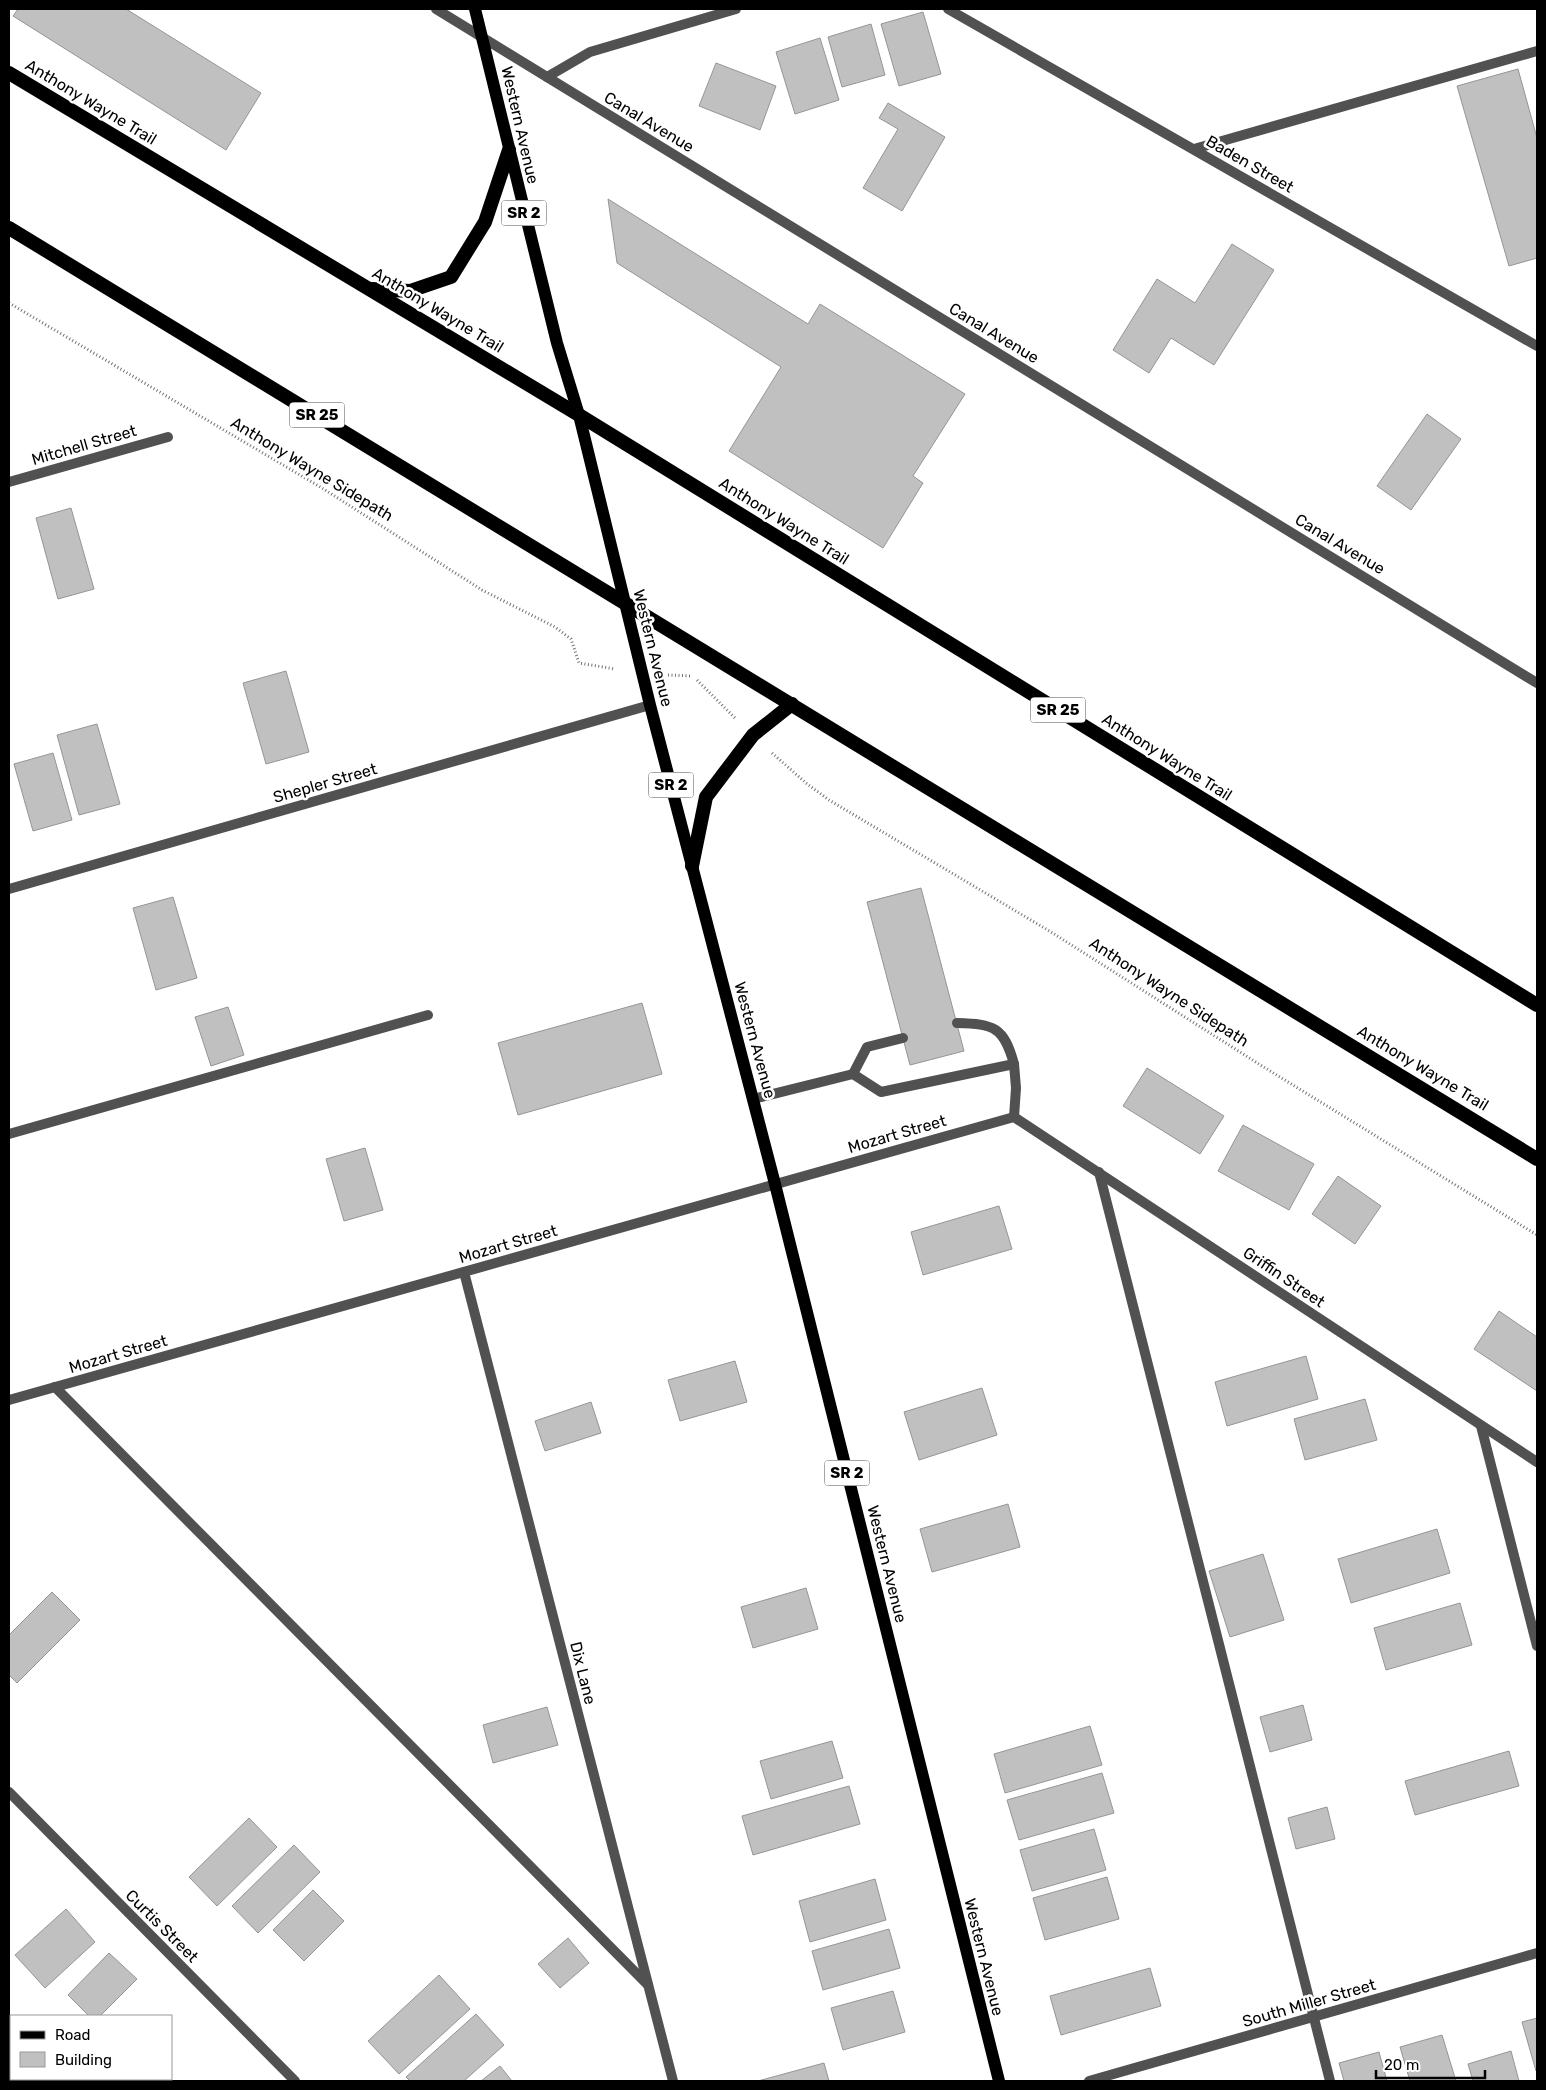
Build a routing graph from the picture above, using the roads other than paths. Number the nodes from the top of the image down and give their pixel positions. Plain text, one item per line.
1 (436, 9) edge
2 (475, 9) edge
3 (736, 9) edge
4 (948, 9) edge
5 (482, 38) junction
6 (1537, 51) edge
7 (9, 73) edge
8 (547, 77) junction
9 (509, 150) junction
10 (1194, 150) junction
11 (9, 228) edge
12 (369, 289) junction
13 (1537, 346) edge
14 (579, 415) junction
15 (168, 437) dead end
16 (9, 482) edge
17 (625, 602) junction
18 (1537, 683) edge
19 (792, 704) junction
20 (650, 705) junction
21 (692, 866) junction
22 (9, 889) edge
23 (1537, 1005) edge
24 (428, 1015) dead end
25 (957, 1024) dead end
26 (903, 1038) dead end
27 (1014, 1064) junction
28 (854, 1074) junction
29 (753, 1099) junction
30 (1014, 1117) junction
31 (9, 1134) edge
32 (1537, 1159) edge
33 (1099, 1172) junction
34 (775, 1184) junction
35 (464, 1272) junction
36 (55, 1387) junction
37 (9, 1400) edge
38 (1480, 1426) junction
39 (1537, 1462) edge
40 (1537, 1646) edge
41 (9, 1792) edge
42 (1537, 1953) edge
43 (648, 1985) junction
44 (1314, 2017) junction
45 (295, 2081) edge
46 (673, 2081) edge
47 (999, 2081) edge
48 (1089, 2081) edge
49 (1330, 2081) edge

1 - 5 street, Canal Avenue
2 - 5 main road, Western Avenue / SR 2
3 - 8 street
4 - 10 street, Baden Street
5 - 8 street, Canal Avenue
5 - 9 main road, Western Avenue / SR 2
6 - 10 street
7 - 12 highway, Anthony Wayne Trail / SR 25
8 - 18 street, Canal Avenue
9 - 12 highway
9 - 14 main road, Western Avenue / SR 2
10 - 13 street, Baden Street
11 - 17 highway, Anthony Wayne Trail / SR 25
12 - 14 highway, Anthony Wayne Trail / SR 25
14 - 17 main road, Western Avenue / SR 2
14 - 23 highway, Anthony Wayne Trail / SR 25
15 - 16 street, Mitchell Street
17 - 19 highway, Anthony Wayne Trail / SR 25
17 - 20 main road, Western Avenue / SR 2
19 - 21 highway
19 - 32 highway, Anthony Wayne Trail / SR 25
20 - 21 main road, Western Avenue / SR 2
20 - 22 street, Shepler Street
21 - 29 main road, Western Avenue / SR 2
24 - 31 street
25 - 27 street
26 - 28 street
27 - 28 street
27 - 30 street
28 - 29 street
29 - 34 main road, Western Avenue / SR 2
30 - 33 street, Griffin Street
30 - 34 street, Mozart Street
33 - 38 street, Griffin Street
33 - 44 street
34 - 35 street, Mozart Street
34 - 47 main road, Western Avenue / SR 2
35 - 36 street, Mozart Street
35 - 43 street, Dix Lane
36 - 37 street, Mozart Street
36 - 43 street
38 - 39 street, Griffin Street
38 - 40 street
41 - 45 street, Curtis Street
42 - 44 street, South Miller Street
43 - 46 street, Dix Lane
44 - 48 street, South Miller Street
44 - 49 street

